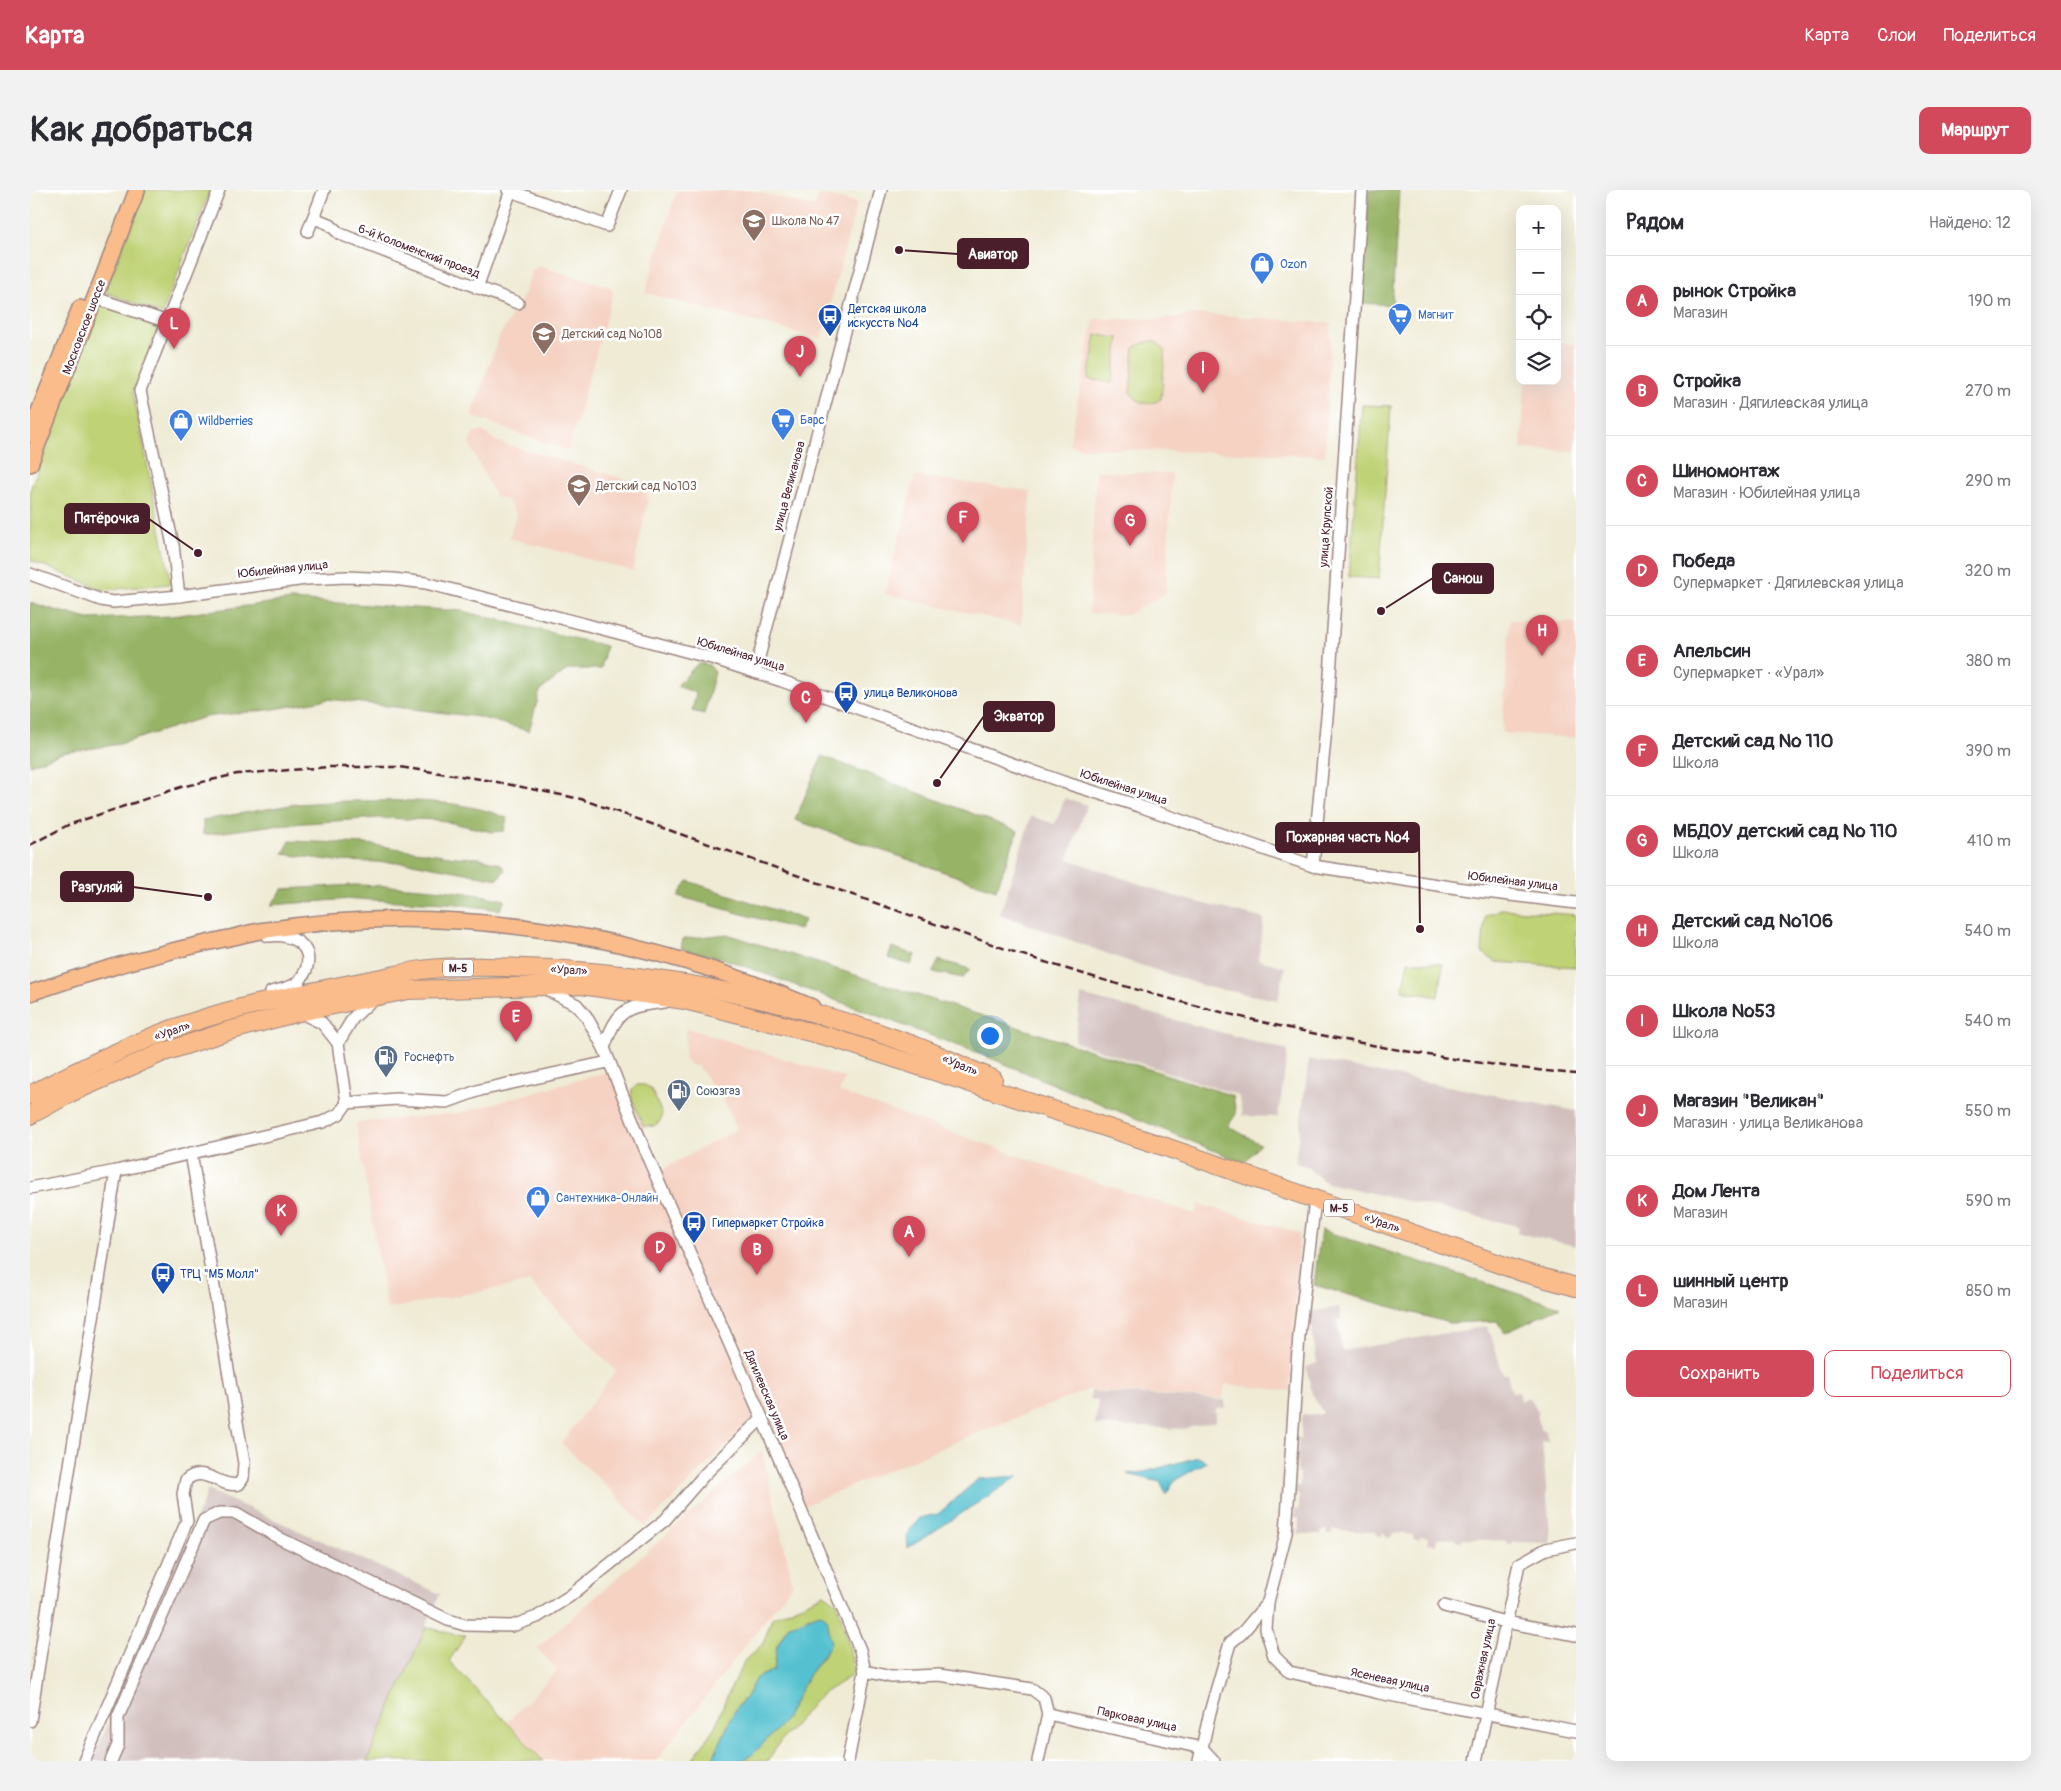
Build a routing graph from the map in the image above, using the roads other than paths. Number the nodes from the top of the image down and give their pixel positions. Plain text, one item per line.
1 (126, 190) edge
2 (136, 190) edge
3 (219, 190) edge
4 (324, 190) edge
5 (510, 190) edge
6 (621, 190) edge
7 (881, 190) edge
8 (1362, 190) edge
9 (314, 218) junction
10 (308, 231) dead end
11 (477, 288) junction
12 (95, 298) junction
13 (518, 303) dead end
14 (168, 322) junction
15 (30, 434) edge
16 (30, 464) edge
17 (30, 574) edge
18 (180, 596) junction
19 (755, 672) junction
20 (1313, 866) junction
21 (1576, 903) edge
22 (242, 936) junction
23 (538, 986) junction
24 (30, 993) edge
25 (374, 997) junction
26 (685, 1000) junction
27 (299, 1012) junction
28 (223, 1014) junction
29 (859, 1027) junction
30 (338, 1043) junction
31 (604, 1048) junction
32 (608, 1062) junction
33 (30, 1096) edge
34 (347, 1104) junction
35 (30, 1115) edge
36 (1104, 1127) junction
37 (191, 1153) junction
38 (116, 1171) junction
39 (30, 1188) edge
40 (1316, 1200) junction
41 (1576, 1287) edge
42 (762, 1418) junction
43 (1576, 1543) edge
44 (1268, 1602) junction
45 (1444, 1606) dead end
46 (1505, 1622) junction
47 (1576, 1635) edge
48 (865, 1671) junction
49 (1048, 1714) junction
50 (1486, 1714) junction
51 (30, 1721) edge
52 (1576, 1731) edge
53 (1202, 1748) junction
54 (84, 1761) edge
55 (110, 1761) edge
56 (848, 1761) edge
57 (1038, 1761) edge
58 (1199, 1761) edge
59 (1214, 1761) edge
60 (1476, 1761) edge

1 - 15 main road, Московское шоссе
2 - 12 main road, Московское шоссе
3 - 14 street
4 - 9 street
5 - 6 street
5 - 11 street
7 - 19 street, улица Великанова
8 - 20 street, улица Крупской
9 - 10 street
9 - 11 street, 6-й Коломенский проезд
11 - 13 street, 6-й Коломенский проезд
12 - 14 street
12 - 16 main road, Московское шоссе
14 - 18 street
17 - 18 street, Юбилейная улица
18 - 19 street, Юбилейная улица
19 - 20 street, Юбилейная улица
20 - 21 street, Юбилейная улица
22 - 24 main road
22 - 28 street
22 - 29 main road
23 - 25 highway, «Урал» / М-5
23 - 26 highway, «Урал» / М-5
23 - 31 street, Дягилевская улица
25 - 27 highway, «Урал» / М-5
25 - 30 street
26 - 31 street
26 - 36 highway, «Урал» / М-5
27 - 30 street
27 - 35 highway, «Урал» / М-5
28 - 29 highway, «Урал» / М-5
28 - 33 highway, «Урал» / М-5
29 - 36 highway, «Урал» / М-5
30 - 34 street
31 - 32 street, Дягилевская улица
32 - 34 street
32 - 42 street, Дягилевская улица
34 - 37 street
36 - 40 highway, «Урал» / М-5
37 - 38 street
37 - 54 street
38 - 39 street
38 - 51 street
40 - 41 highway, «Урал» / М-5
40 - 44 street
42 - 48 street, Дягилевская улица
42 - 55 street
43 - 46 street, Овражная улица
44 - 50 street, Ясеневая улица
44 - 53 street
45 - 46 street
46 - 47 street
46 - 50 street, Овражная улица
48 - 49 street
48 - 56 street, Дягилевская улица
49 - 53 street, Парковая улица
49 - 57 street
50 - 52 street, Ясеневая улица
50 - 60 street, Овражная улица
53 - 58 street
53 - 59 street

